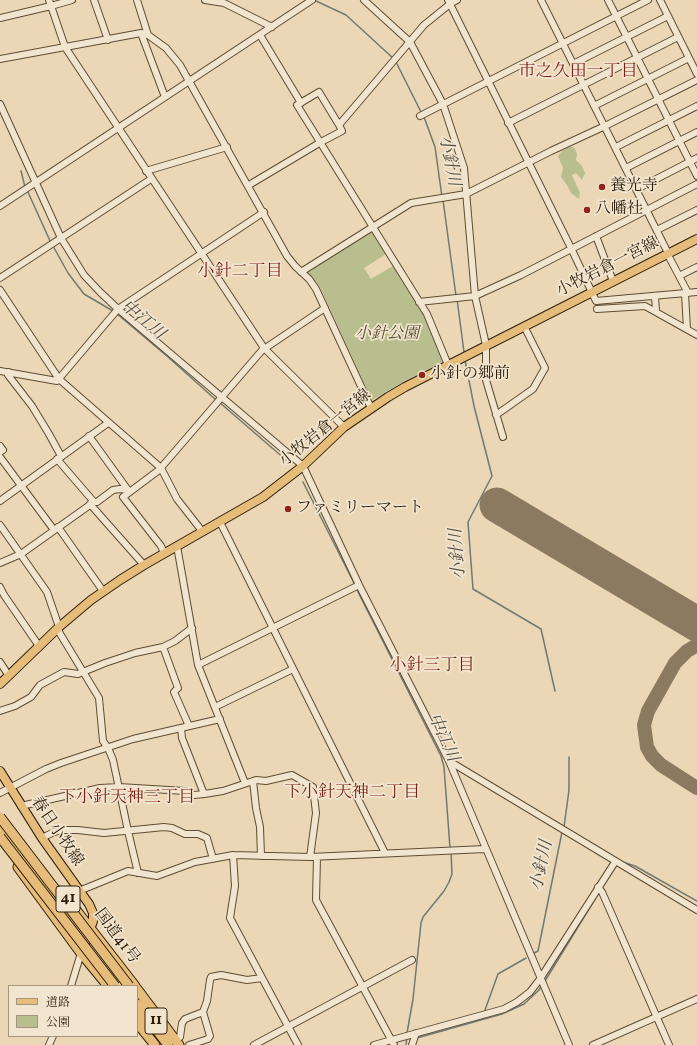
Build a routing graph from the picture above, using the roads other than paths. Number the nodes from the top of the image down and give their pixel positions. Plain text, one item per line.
1 (72, 0) edge
2 (94, 0) edge
3 (137, 0) edge
4 (205, 0) edge
5 (364, 0) edge
6 (457, 0) edge
7 (541, 0) edge
8 (608, 0) edge
9 (648, 0) edge
10 (660, 0) edge
11 (311, 1) edge
12 (449, 2) edge
13 (50, 3) edge
14 (616, 16) junction
15 (668, 16) junction
16 (0, 18) edge
17 (272, 27) junction
18 (141, 33) junction
19 (148, 35) junction
20 (260, 35) junction
21 (627, 37) junction
22 (678, 37) junction
23 (108, 40) junction
24 (410, 42) junction
25 (563, 43) junction
26 (65, 47) junction
27 (637, 58) junction
28 (689, 58) junction
29 (0, 59) edge
30 (574, 64) junction
31 (697, 74) edge
32 (648, 79) junction
33 (697, 80) edge
34 (189, 81) junction
35 (488, 82) junction
36 (584, 85) junction
37 (165, 97) junction
38 (658, 100) junction
39 (301, 103) junction
40 (0, 104) edge
41 (443, 104) junction
42 (594, 106) junction
43 (697, 106) edge
44 (420, 116) dead end
45 (669, 120) junction
46 (508, 122) junction
47 (340, 125) junction
48 (605, 126) junction
49 (118, 129) junction
50 (697, 132) edge
51 (679, 141) junction
52 (321, 142) junction
53 (227, 147) junction
54 (616, 147) junction
55 (697, 158) edge
56 (690, 162) junction
57 (528, 163) junction
58 (626, 168) junction
59 (146, 171) junction
60 (697, 176) edge
61 (152, 179) junction
62 (36, 182) junction
63 (697, 184) edge
64 (249, 185) junction
65 (637, 189) junction
66 (466, 194) junction
67 (0, 206) edge
68 (647, 210) junction
69 (697, 210) edge
70 (264, 212) junction
71 (372, 227) junction
72 (657, 230) junction
73 (596, 236) junction
74 (59, 239) junction
75 (697, 239) edge
76 (571, 248) junction
77 (201, 253) junction
78 (668, 253) junction
79 (697, 267) edge
80 (301, 272) junction
81 (679, 276) junction
82 (0, 278) edge
83 (613, 281) junction
84 (0, 290) edge
85 (592, 292) junction
86 (697, 292) edge
87 (687, 293) junction
88 (475, 296) junction
89 (655, 296) junction
90 (419, 302) junction
91 (325, 308) junction
92 (118, 309) junction
93 (597, 309) dead end
94 (656, 311) junction
95 (524, 326) junction
96 (687, 329) junction
97 (697, 335) edge
98 (486, 345) junction
99 (264, 348) junction
100 (448, 365) junction
101 (0, 371) edge
102 (9, 372) junction
103 (59, 379) junction
104 (221, 398) junction
105 (371, 408) junction
106 (498, 414) junction
107 (108, 423) junction
108 (344, 427) junction
109 (89, 436) junction
110 (503, 437) dead end
111 (0, 446) edge
112 (0, 452) edge
113 (0, 457) edge
114 (59, 458) junction
115 (302, 466) junction
116 (161, 468) junction
117 (21, 486) junction
118 (129, 491) junction
119 (0, 501) edge
120 (92, 503) junction
121 (220, 522) junction
122 (0, 525) edge
123 (56, 529) junction
124 (202, 531) junction
125 (177, 546) junction
126 (164, 553) junction
127 (21, 554) junction
128 (0, 563) edge
129 (144, 565) junction
130 (359, 585) junction
131 (0, 587) edge
132 (103, 591) junction
133 (59, 627) junction
134 (192, 628) junction
135 (273, 629) junction
136 (39, 646) junction
137 (163, 647) junction
138 (0, 662) edge
139 (198, 665) junction
140 (293, 669) junction
141 (84, 672) junction
142 (9, 676) junction
143 (0, 684) edge
144 (215, 707) junction
145 (0, 712) edge
146 (220, 719) junction
147 (189, 726) junction
148 (181, 728) junction
149 (108, 748) junction
150 (449, 761) junction
151 (0, 771) edge
152 (253, 781) junction
153 (245, 783) junction
154 (119, 787) junction
155 (11, 789) junction
156 (0, 793) edge
157 (204, 794) junction
158 (21, 806) junction
159 (0, 812) edge
160 (0, 817) edge
161 (0, 829) edge
162 (128, 832) junction
163 (0, 837) edge
164 (42, 838) junction
165 (0, 843) edge
166 (485, 849) junction
167 (385, 853) junction
168 (233, 855) junction
169 (260, 856) junction
170 (313, 857) junction
171 (213, 859) junction
172 (615, 862) junction
173 (138, 873) junction
174 (599, 889) junction
175 (79, 891) junction
176 (697, 910) edge
177 (91, 929) junction
178 (82, 943) junction
179 (81, 953) junction
180 (108, 958) junction
181 (412, 960) dead end
182 (262, 978) junction
183 (541, 980) junction
184 (71, 985) edge
185 (107, 985) edge
186 (114, 985) edge
187 (123, 985) edge
188 (128, 985) edge
189 (133, 985) edge
190 (362, 987) junction
191 (138, 990) edge
192 (138, 997) edge
193 (697, 999) edge
194 (138, 1005) edge
195 (203, 1012) junction
196 (138, 1015) edge
197 (657, 1017) junction
198 (138, 1024) edge
199 (288, 1026) junction
200 (414, 1034) junction
201 (393, 1043) edge
202 (174, 1044) edge
203 (154, 1045) edge
204 (161, 1045) edge
205 (189, 1045) edge
206 (254, 1045) edge
207 (298, 1045) edge
208 (374, 1045) edge
209 (412, 1045) edge
210 (569, 1045) edge
211 (593, 1045) edge
212 (669, 1045) edge

1 - 13 street
2 - 23 street
3 - 19 street
4 - 17 street
5 - 24 street
6 - 12 street
7 - 25 street
8 - 14 street
9 - 14 street
10 - 15 street
11 - 17 street
12 - 24 street
12 - 35 street
13 - 16 street
13 - 26 street
14 - 21 street
14 - 25 street
15 - 21 street
15 - 22 street
17 - 20 street
18 - 19 street
18 - 23 street
18 - 37 street
19 - 34 street
20 - 34 street
20 - 39 street
21 - 27 street
21 - 30 street
22 - 27 street
22 - 28 street
23 - 26 street
24 - 41 street
24 - 47 street
25 - 30 street
25 - 35 street
26 - 29 street
26 - 49 street
27 - 32 street
27 - 36 street
28 - 31 street
28 - 32 street
30 - 36 street
32 - 38 street
32 - 42 street
33 - 38 street
34 - 37 street
34 - 53 street
35 - 41 street
35 - 46 street
36 - 42 street
36 - 46 street
37 - 49 street
38 - 45 street
38 - 48 street
39 - 47 street
39 - 52 street
40 - 62 street
41 - 44 street
41 - 66 street
42 - 48 street
43 - 45 street
45 - 51 street
45 - 54 street
46 - 57 street
47 - 52 street
48 - 54 street
48 - 57 street
49 - 59 street
49 - 62 street
50 - 51 street
51 - 56 street
51 - 58 street
52 - 64 street
52 - 71 street
53 - 59 street
53 - 64 street
54 - 58 street
55 - 56 street
56 - 60 street
56 - 65 street
57 - 66 street
57 - 76 street
58 - 65 street
59 - 61 street
61 - 74 street
61 - 77 street
62 - 67 street
62 - 74 street
63 - 68 street
64 - 70 street
65 - 68 street
66 - 71 street
66 - 88 street
68 - 72 street
68 - 73 street
69 - 72 street
70 - 77 street
70 - 80 street
71 - 80 street
71 - 90 street
72 - 78 street
73 - 76 street
73 - 83 street
74 - 82 street
74 - 92 street
75 - 78 main road, 小牧岩倉一宮線
76 - 85 street
76 - 88 street
77 - 92 street
77 - 99 street
78 - 81 street
78 - 83 main road, 小牧岩倉一宮線
79 - 81 street
80 - 91 street
81 - 87 street
83 - 85 main road, 小牧岩倉一宮線
84 - 103 street
85 - 89 street
85 - 95 main road, 小牧岩倉一宮線
86 - 87 street
87 - 89 street
87 - 96 street
88 - 90 street
88 - 98 street
89 - 94 street
90 - 100 street
91 - 99 street
91 - 105 street
92 - 103 street
92 - 104 street
93 - 94 street
94 - 96 street
95 - 98 main road, 小牧岩倉一宮線
95 - 106 street
96 - 97 street
98 - 100 main road, 小牧岩倉一宮線
98 - 106 street
99 - 104 street
99 - 108 street
100 - 105 main road, 小牧岩倉一宮線
101 - 102 street
102 - 103 street
102 - 114 street
103 - 107 street
104 - 115 street
104 - 116 street
105 - 108 main road, 小牧岩倉一宮線
106 - 110 street
107 - 109 street
107 - 116 street
108 - 115 main road, 小牧岩倉一宮線
109 - 114 street
109 - 118 street
111 - 112 street
113 - 117 street
114 - 117 street
114 - 120 street
115 - 121 main road, 小牧岩倉一宮線
115 - 130 street
116 - 118 street
116 - 124 street
117 - 119 street
117 - 123 street
118 - 120 street
118 - 126 street
120 - 123 street
120 - 129 street
121 - 124 main road, 小牧岩倉一宮線
121 - 135 street
122 - 127 street
123 - 127 street
123 - 132 street
124 - 125 main road, 小牧岩倉一宮線
125 - 126 main road, 小牧岩倉一宮線
125 - 134 street
126 - 129 main road, 小牧岩倉一宮線
127 - 128 street
127 - 133 street
129 - 132 main road, 小牧岩倉一宮線
130 - 135 street
130 - 150 street
131 - 136 street
132 - 133 main road, 小牧岩倉一宮線
133 - 136 main road, 小牧岩倉一宮線
133 - 141 street
134 - 137 street
134 - 139 street
135 - 139 street
135 - 140 street
136 - 142 main road, 小牧岩倉一宮線
137 - 141 street
137 - 147 street
138 - 142 street
139 - 144 street
140 - 144 street
140 - 167 street
141 - 145 street
141 - 149 street
142 - 143 main road, 小牧岩倉一宮線
144 - 146 street
146 - 147 street
146 - 153 street
147 - 148 street
148 - 149 street
148 - 157 street
149 - 154 street
149 - 155 street
150 - 166 street
150 - 172 street
151 - 155 main road, 春日小牧線
152 - 153 street
152 - 169 street
152 - 170 street
153 - 157 street
154 - 157 street
154 - 158 street
154 - 162 street
155 - 156 street
155 - 158 main road, 春日小牧線
158 - 164 main road, 春日小牧線
159 - 177 highway, 国道41号 / 41
160 - 180 highway, bridge
161 - 178 highway
162 - 164 street
162 - 171 street
162 - 173 street
163 - 178 highway, bridge
164 - 175 main road, 春日小牧線
165 - 179 highway, 41
166 - 167 street
166 - 183 street
167 - 170 street
168 - 169 street
168 - 171 street
168 - 182 street
169 - 170 street
170 - 190 street
171 - 173 street
172 - 174 street
172 - 176 street
173 - 175 street
174 - 183 street
174 - 197 street
175 - 177 main road, 春日小牧線
177 - 179 main road, 春日小牧線
177 - 189 highway, 国道41号 / 41
178 - 186 highway, bridge
179 - 184 street
179 - 185 highway, 41
180 - 187 highway
180 - 188 highway, bridge
181 - 190 street
182 - 195 street
182 - 199 street
183 - 200 street
183 - 210 street
190 - 199 street
190 - 201 street
191 - 202 highway, 国道41号
192 - 202 highway, 11
193 - 197 street
194 - 202 highway
195 - 202 street
195 - 205 street
196 - 204 highway, 11
197 - 211 street
197 - 212 street
198 - 203 highway
199 - 206 street
199 - 207 street
200 - 201 street
200 - 209 street
201 - 208 street

